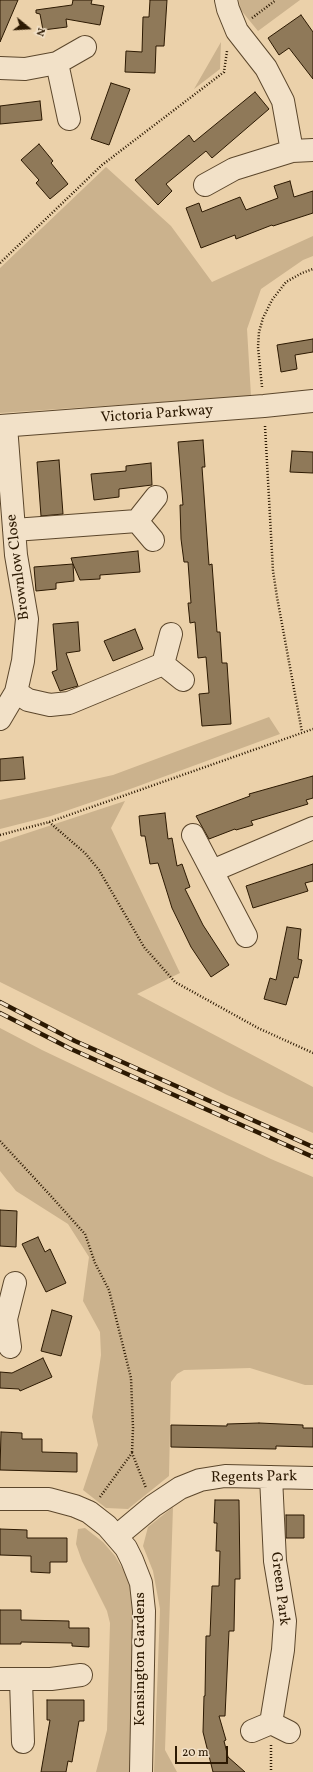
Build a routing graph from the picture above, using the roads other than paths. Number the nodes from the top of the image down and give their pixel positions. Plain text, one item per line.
1 (226, 0) edge
2 (85, 47) dead end
3 (57, 63) junction
4 (0, 68) edge
5 (69, 119) dead end
6 (313, 150) edge
7 (292, 151) junction
8 (205, 186) dead end
9 (313, 401) edge
10 (3, 426) edge
11 (156, 497) dead end
12 (137, 521) junction
13 (14, 530) junction
14 (153, 540) dead end
15 (8, 556) edge
16 (171, 634) dead end
17 (163, 664) junction
18 (183, 680) dead end
19 (16, 692) junction
20 (0, 719) edge
21 (313, 828) edge
22 (193, 835) dead end
23 (212, 871) junction
24 (246, 936) dead end
25 (15, 1283) dead end
26 (3, 1320) edge
27 (10, 1347) dead end
28 (271, 1477) junction
29 (313, 1478) edge
30 (0, 1499) edge
31 (117, 1536) junction
32 (81, 1676) dead end
33 (11, 1680) edge
34 (271, 1729) road end
35 (23, 1742) dead end
36 (141, 1772) edge

1 - 7 street
2 - 3 street
3 - 4 street
3 - 5 street
6 - 7 street
7 - 8 street
9 - 10 street, Victoria Parkway
10 - 13 street, Brownlow Close
11 - 12 street
12 - 13 street
12 - 14 street
13 - 15 street, Brownlow Close
15 - 19 street, Brownlow Close
16 - 17 street
17 - 18 street
17 - 19 street
19 - 20 street, Brownlow Close
21 - 23 street
22 - 23 street
23 - 24 street
25 - 26 street
26 - 27 street
28 - 29 street, Regents Park
28 - 31 street, Regents Park
28 - 34 street, Green Park
30 - 31 street, Kensington Gardens
31 - 36 street, Kensington Gardens
32 - 33 street
33 - 35 street

